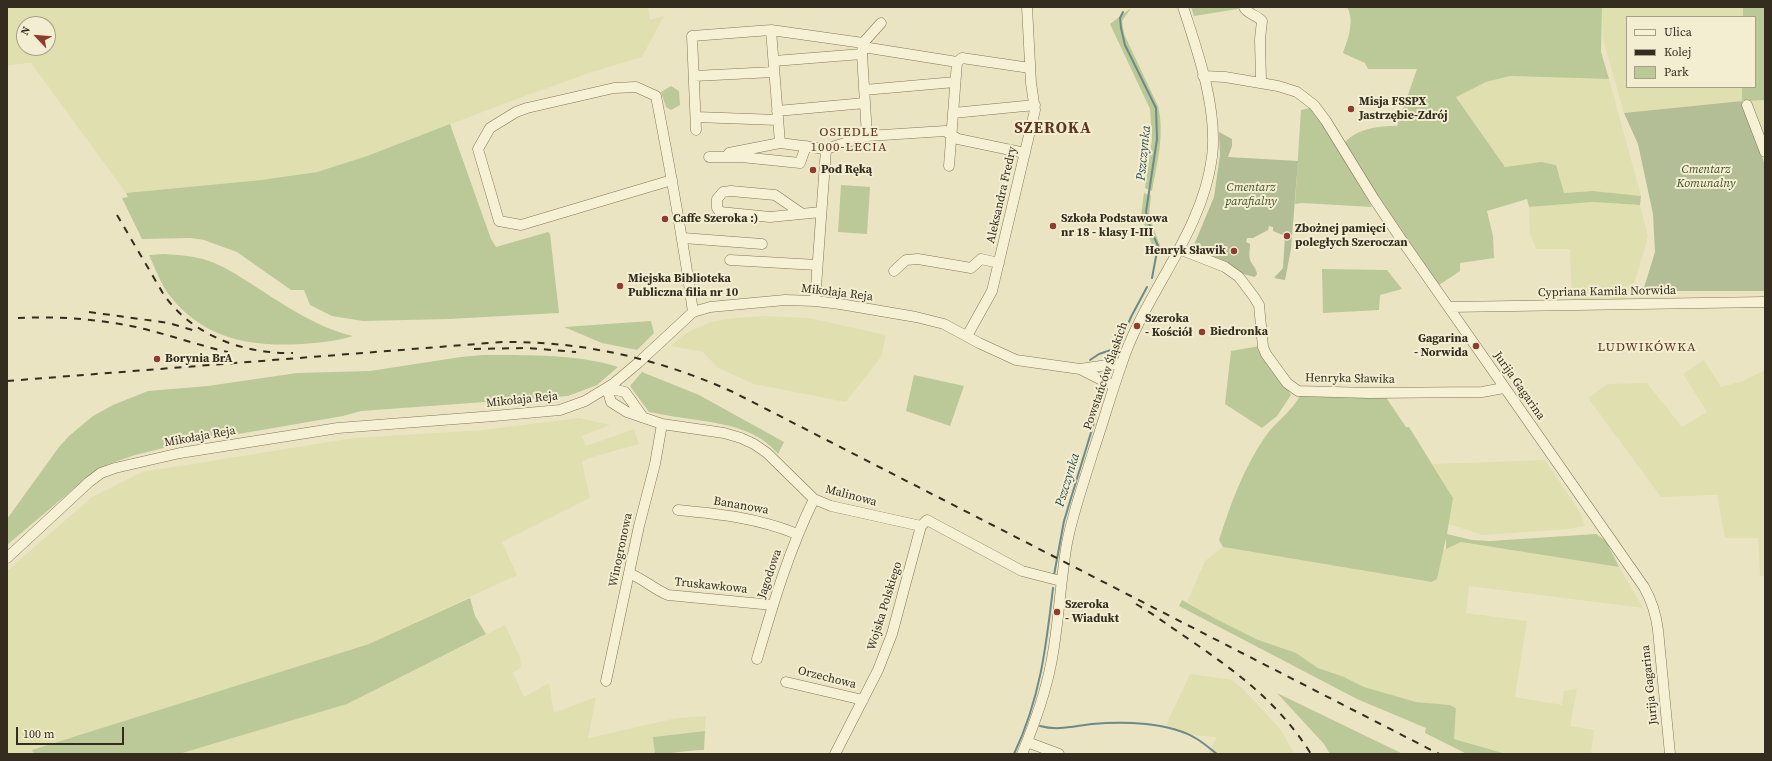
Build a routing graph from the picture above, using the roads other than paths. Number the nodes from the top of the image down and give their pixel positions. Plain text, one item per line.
1 (1026, 7) edge
2 (1183, 7) edge
3 (1244, 7) edge
4 (881, 23) dead end
5 (771, 30) junction
6 (863, 48) junction
7 (774, 61) junction
8 (957, 62) junction
9 (1030, 68) junction
10 (774, 72) junction
11 (694, 76) junction
12 (1203, 76) junction
13 (955, 82) junction
14 (1261, 82) junction
15 (864, 90) junction
16 (865, 103) junction
17 (1035, 105) junction
18 (1747, 105) dead end
19 (953, 113) junction
20 (778, 115) junction
21 (696, 117) junction
22 (696, 130) dead end
23 (951, 135) junction
24 (867, 136) junction
25 (780, 143) junction
26 (806, 146) junction
27 (826, 149) junction
28 (1765, 152) edge
29 (1025, 153) junction
30 (949, 166) dead end
31 (672, 180) junction
32 (821, 212) junction
33 (801, 213) junction
34 (683, 238) junction
35 (762, 244) dead end
36 (1179, 249) junction
37 (730, 260) dead end
38 (999, 264) junction
39 (817, 265) junction
40 (894, 271) dead end
41 (815, 301) junction
42 (1765, 302) edge
43 (1450, 307) junction
44 (693, 312) junction
45 (967, 336) junction
46 (1121, 363) junction
47 (1080, 369) junction
48 (625, 375) junction
49 (1114, 386) junction
50 (607, 388) junction
51 (1504, 388) junction
52 (625, 392) junction
53 (585, 401) junction
54 (610, 402) junction
55 (642, 416) junction
56 (662, 424) junction
57 (814, 499) junction
58 (678, 510) dead end
59 (921, 526) junction
60 (797, 534) junction
61 (7, 558) edge
62 (629, 573) junction
63 (1061, 581) junction
64 (773, 605) junction
65 (757, 659) dead end
66 (606, 681) dead end
67 (786, 682) dead end
68 (863, 700) junction
69 (1027, 742) junction
70 (835, 754) edge
71 (1022, 754) edge
72 (1059, 754) edge
73 (1670, 754) edge

1 - 9 street, Aleksandra Fredry
2 - 12 street, Powstańców Śląskich
3 - 14 street
4 - 6 street
5 - 6 street
5 - 7 street
5 - 11 street
6 - 7 street
6 - 8 street
6 - 15 street
7 - 10 street
8 - 9 street
8 - 13 street
9 - 17 street, Aleksandra Fredry
10 - 11 street
10 - 20 street
11 - 21 street
12 - 14 street, Jurija Gagarina
12 - 36 street, Powstańców Śląskich
13 - 15 street
13 - 19 street
14 - 43 street, Jurija Gagarina
15 - 16 street
16 - 20 street
16 - 24 street
17 - 19 street
17 - 29 street, Aleksandra Fredry
18 - 28 street
19 - 23 street
20 - 21 street
20 - 25 street
21 - 22 street
23 - 24 street
23 - 29 street
23 - 30 street
24 - 27 street
25 - 26 street
25 - 26 street
26 - 27 street
27 - 32 street
29 - 38 street, Aleksandra Fredry
31 - 31 street
31 - 34 street
32 - 33 street
32 - 39 street
33 - 33 street
34 - 35 street
34 - 44 street
36 - 46 street, Powstańców Śląskich
36 - 51 street, Henryka Sławika
37 - 39 street
38 - 40 street
38 - 45 street, Aleksandra Fredry
39 - 41 street
41 - 44 street, Mikołaja Reja
41 - 45 street, Mikołaja Reja
42 - 43 street, Cypriana Kamila Norwida
43 - 51 street, Jurija Gagarina
44 - 48 street, Mikołaja Reja
45 - 47 street, Mikołaja Reja
46 - 47 street, Mikołaja Reja
46 - 49 street, Powstańców Śląskich
47 - 49 street, Mikołaja Reja
48 - 50 street, Mikołaja Reja
48 - 52 street
49 - 63 street, Powstańców Śląskich
50 - 52 street
50 - 53 street, Mikołaja Reja
50 - 54 street
51 - 73 street, Jurija Gagarina
52 - 55 street
53 - 54 street
53 - 61 street, Mikołaja Reja
54 - 55 street, Malinowa
55 - 56 street, Malinowa
56 - 57 street, Malinowa
56 - 62 street, Winogronowa
57 - 59 street, Malinowa
57 - 60 street, Jagodowa
58 - 60 street, Bananowa
59 - 63 street, Malinowa
59 - 68 street, Wojska Polskiego
60 - 64 street, Jagodowa
62 - 64 street, Truskawkowa
62 - 66 street, Winogronowa
63 - 69 street, Powstańców Śląskich
64 - 65 street, Jagodowa
67 - 68 street, Orzechowa
68 - 70 street, Wojska Polskiego
69 - 71 street, Powstańców Śląskich
69 - 72 street

